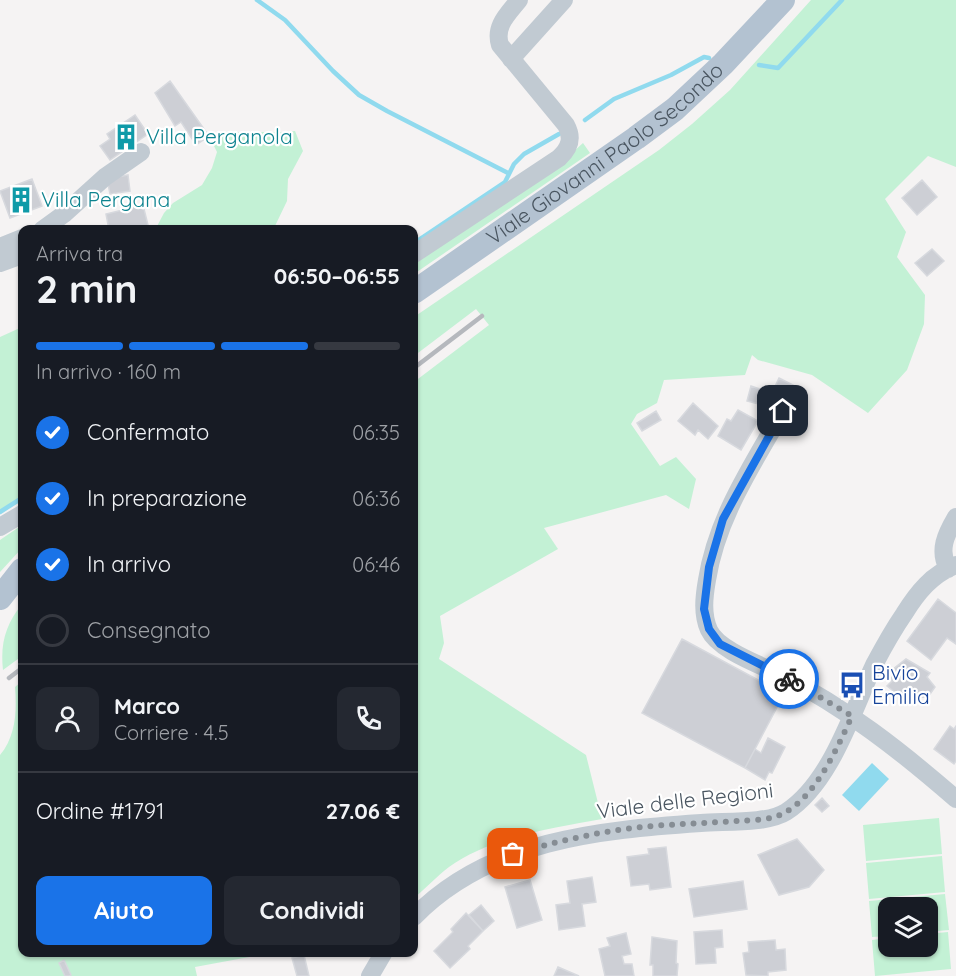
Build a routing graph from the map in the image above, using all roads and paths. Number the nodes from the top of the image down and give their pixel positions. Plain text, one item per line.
1 (519, 0) edge
2 (564, 0) edge
3 (783, 0) edge
4 (511, 59) junction
5 (141, 152) dead end
6 (49, 225) edge
7 (18, 240) edge
8 (0, 248) edge
9 (418, 251) edge
10 (18, 256) edge
11 (0, 263) edge
12 (418, 289) edge
13 (783, 411) dead end
14 (18, 516) edge
15 (956, 517) edge
16 (0, 526) edge
17 (952, 567) edge
18 (18, 575) edge
19 (0, 598) edge
20 (852, 716) junction
21 (955, 797) edge
22 (418, 913) edge
23 (381, 957) edge
24 (370, 976) edge

1 - 4 street
2 - 4 street
3 - 12 main road, Viale Giovanni Paolo Secondo
4 - 9 street
5 - 6 street
7 - 8 street
10 - 11 street
13 - 20 street
14 - 16 street
15 - 17 street
17 - 20 street, Viale delle Regioni
18 - 19 main road
20 - 21 street
20 - 22 street, Viale delle Regioni
23 - 24 street

